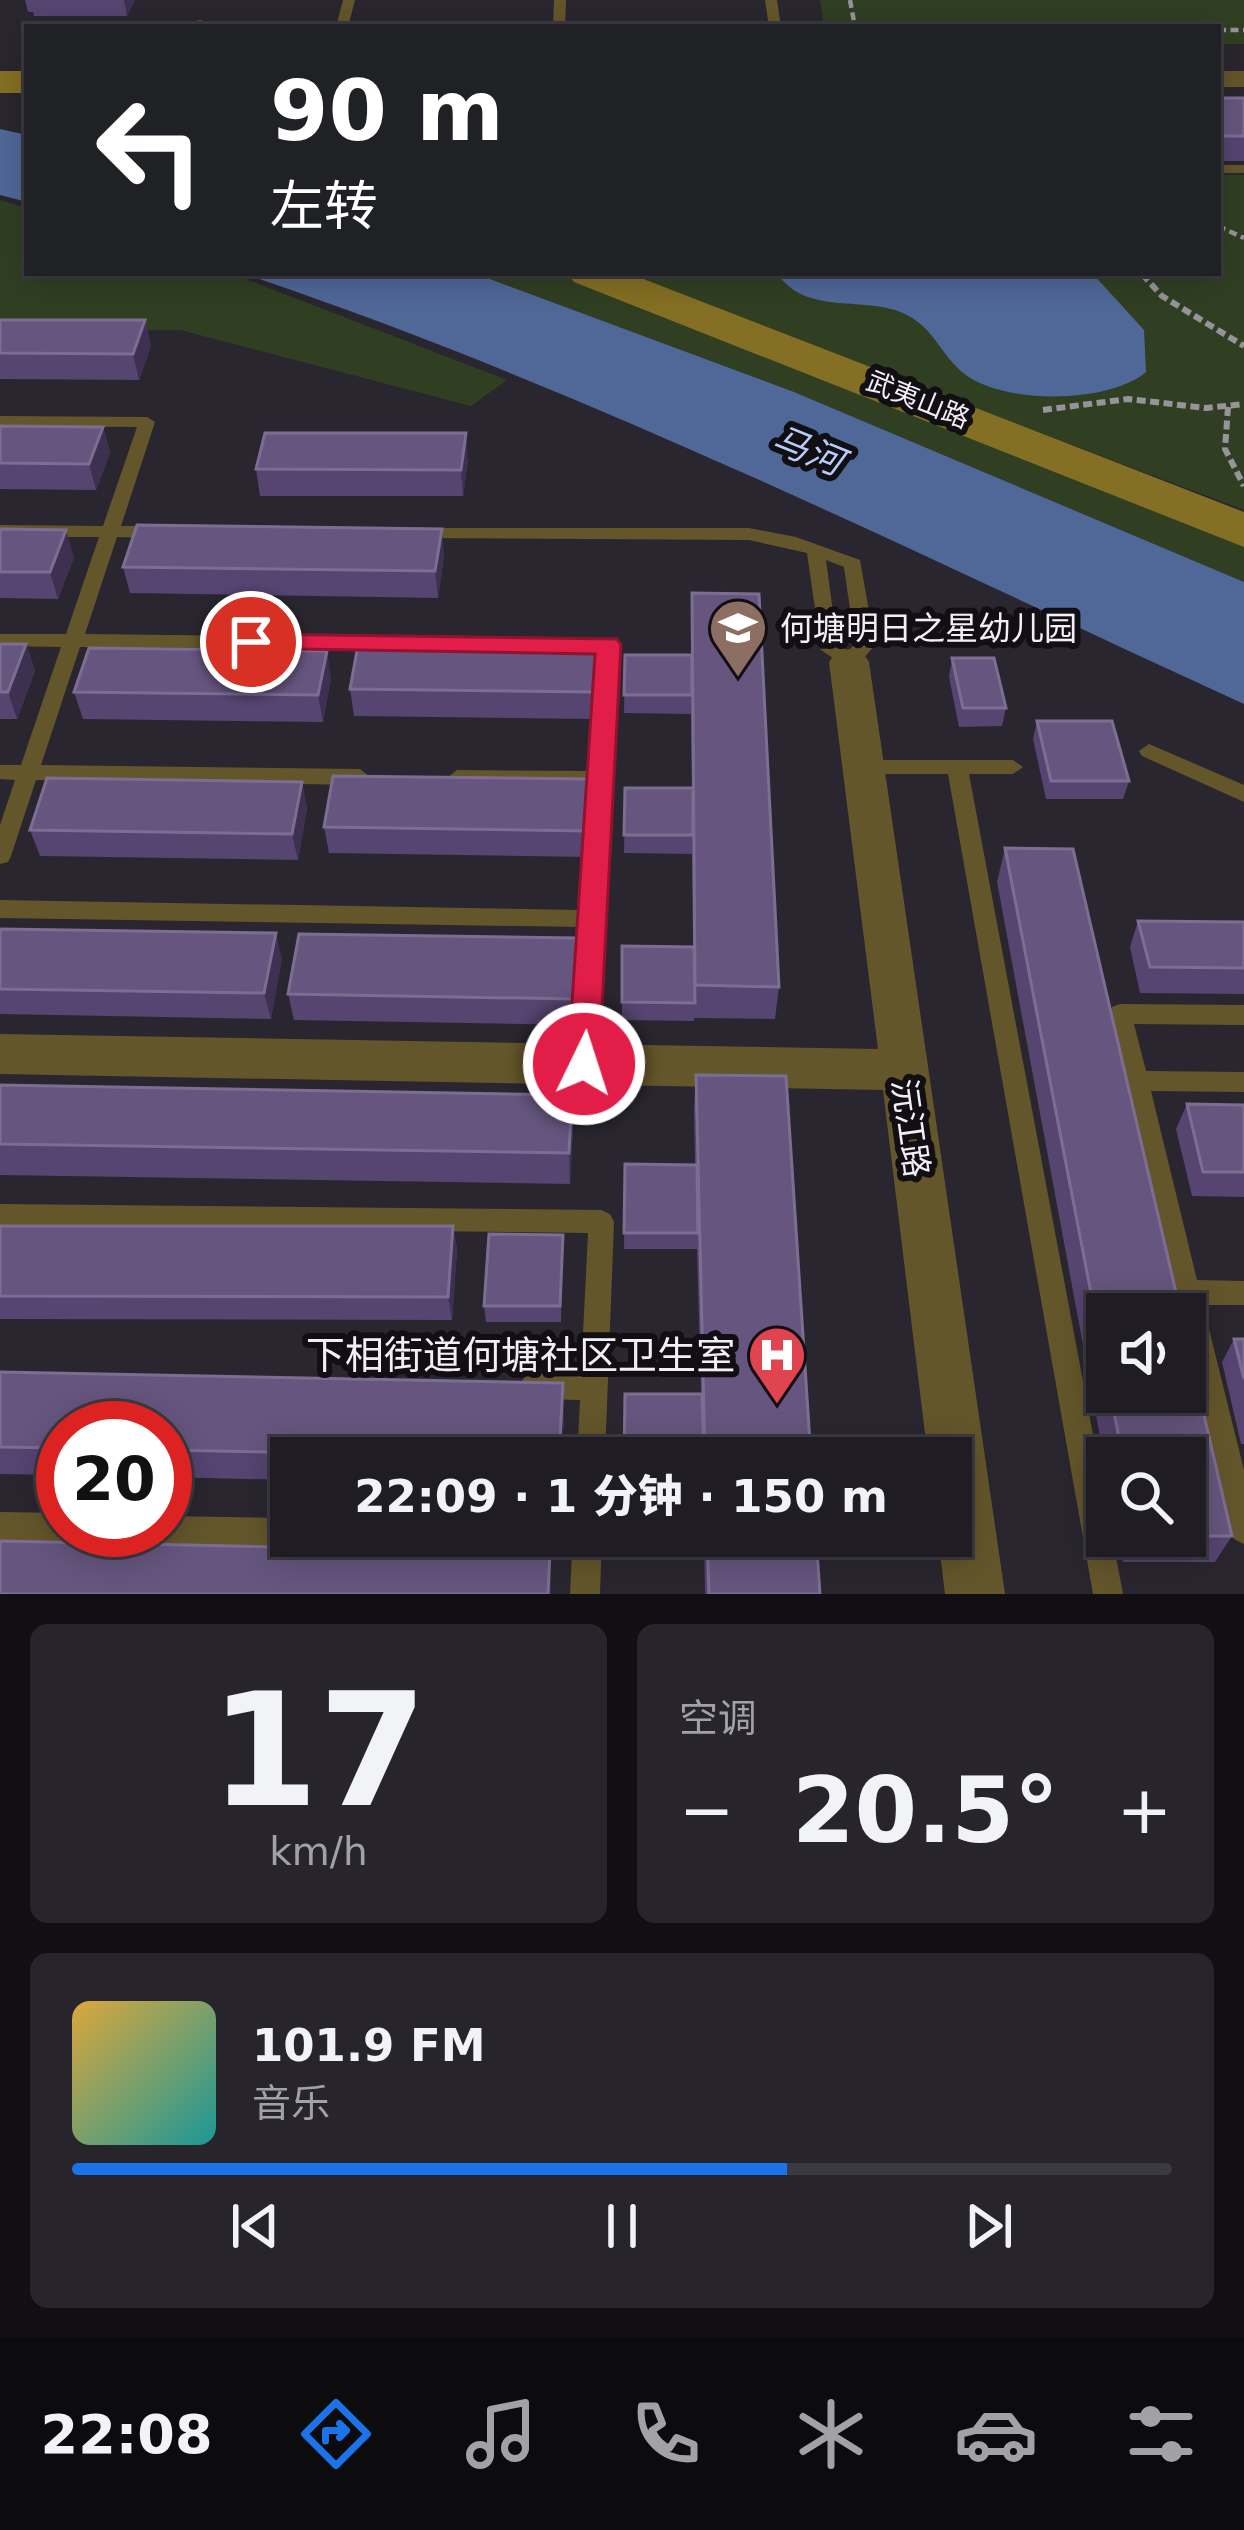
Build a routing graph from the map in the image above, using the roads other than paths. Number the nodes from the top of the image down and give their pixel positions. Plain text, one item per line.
1 (598, 276) edge
2 (0, 421) edge
3 (1244, 530) edge
4 (0, 531) edge
5 (110, 532) junction
6 (175, 532) edge
7 (384, 534) edge
8 (816, 550) junction
9 (0, 640) edge
10 (73, 640) junction
11 (849, 662) junction
12 (1149, 751) dead end
13 (863, 767) junction
14 (957, 767) junction
15 (1013, 767) dead end
16 (0, 772) edge
17 (28, 773) junction
18 (386, 777) edge
19 (434, 777) edge
20 (601, 779) junction
21 (1244, 794) edge
22 (0, 856) edge
23 (0, 909) edge
24 (593, 919) junction
25 (1244, 1015) edge
26 (0, 1054) edge
27 (584, 1064) junction
28 (903, 1070) junction
29 (1137, 1081) junction
30 (1244, 1082) edge
31 (0, 1215) edge
32 (1187, 1292) junction
33 (1244, 1293) edge
34 (499, 1385) edge
35 (594, 1387) junction
36 (592, 1437) edge
37 (0, 1527) edge
38 (36, 1528) edge
39 (1244, 1528) edge
40 (192, 1531) edge
41 (270, 1533) edge
42 (586, 1557) edge
43 (585, 1594) edge
44 (975, 1594) edge
45 (1108, 1594) edge

1 - 3 street, 武夷山路
2 - 5 lane
4 - 5 lane
5 - 6 lane
5 - 10 lane
7 - 8 lane
8 - 11 lane
8 - 11 lane
9 - 10 lane
10 - 17 lane
10 - 20 lane
11 - 13 street, 沅江路
12 - 21 lane
13 - 14 lane
13 - 28 street, 沅江路
14 - 15 lane
14 - 45 lane
16 - 17 lane
17 - 18 lane
17 - 22 lane
19 - 20 lane
20 - 24 lane
23 - 24 lane
24 - 27 lane
25 - 29 lane
26 - 27 street
27 - 28 street
28 - 44 street, 沅江路
29 - 30 lane
29 - 32 lane
31 - 35 lane
32 - 33 lane
32 - 39 lane
34 - 35 lane
35 - 36 lane
37 - 38 lane
40 - 41 lane
42 - 43 lane

